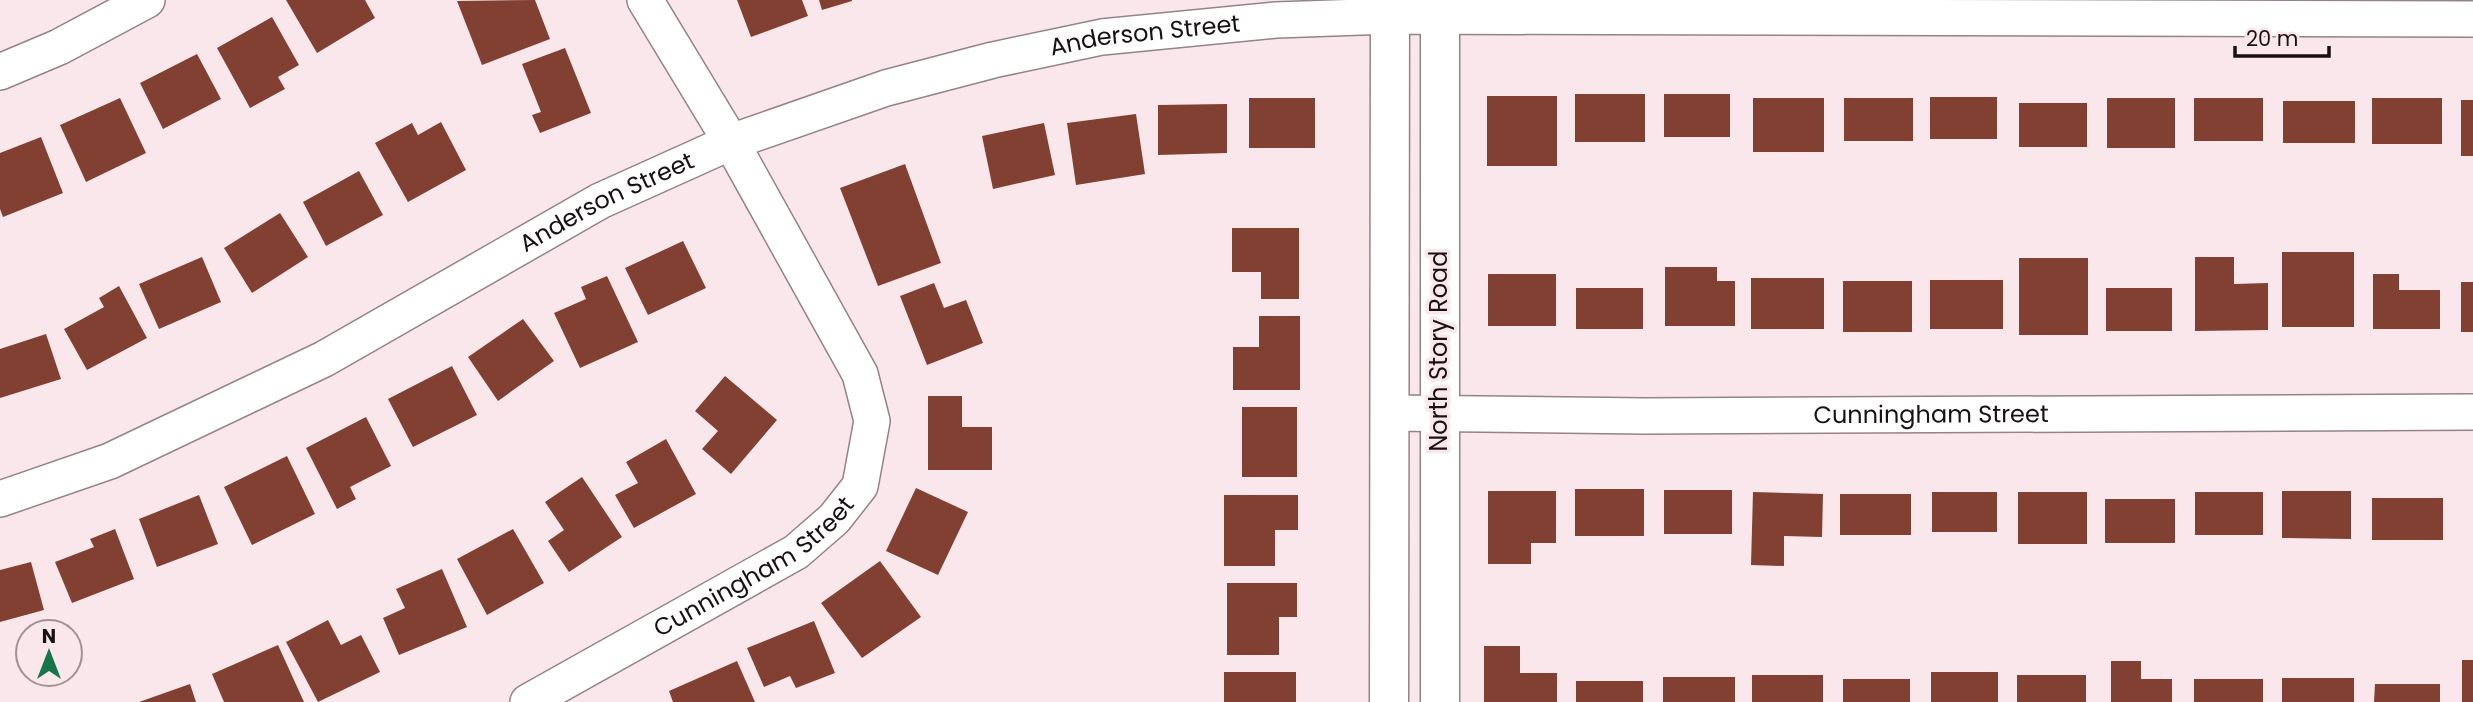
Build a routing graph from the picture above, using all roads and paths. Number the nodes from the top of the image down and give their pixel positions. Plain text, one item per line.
1 (147, 0) edge
2 (645, 0) edge
3 (1390, 8) edge
4 (1440, 8) edge
5 (2385, 9) edge
6 (2473, 19) edge
7 (0, 72) edge
8 (731, 142) junction
9 (2473, 412) edge
10 (1390, 413) junction
11 (1438, 414) junction
12 (0, 499) edge
13 (528, 702) edge
14 (1389, 702) edge
15 (1440, 702) edge

1 - 7 street
2 - 8 street, Cunningham Street
3 - 4 street, Anderson Street
3 - 8 street, Anderson Street
3 - 10 main road, North Story Road
4 - 5 street, Anderson Street
4 - 11 main road, North Story Road
5 - 6 street, Anderson Street
8 - 12 street, Anderson Street
8 - 13 street, Cunningham Street
9 - 11 street, Cunningham Street
10 - 11 street, Cunningham Street
10 - 14 main road, North Story Road
11 - 15 main road, North Story Road

